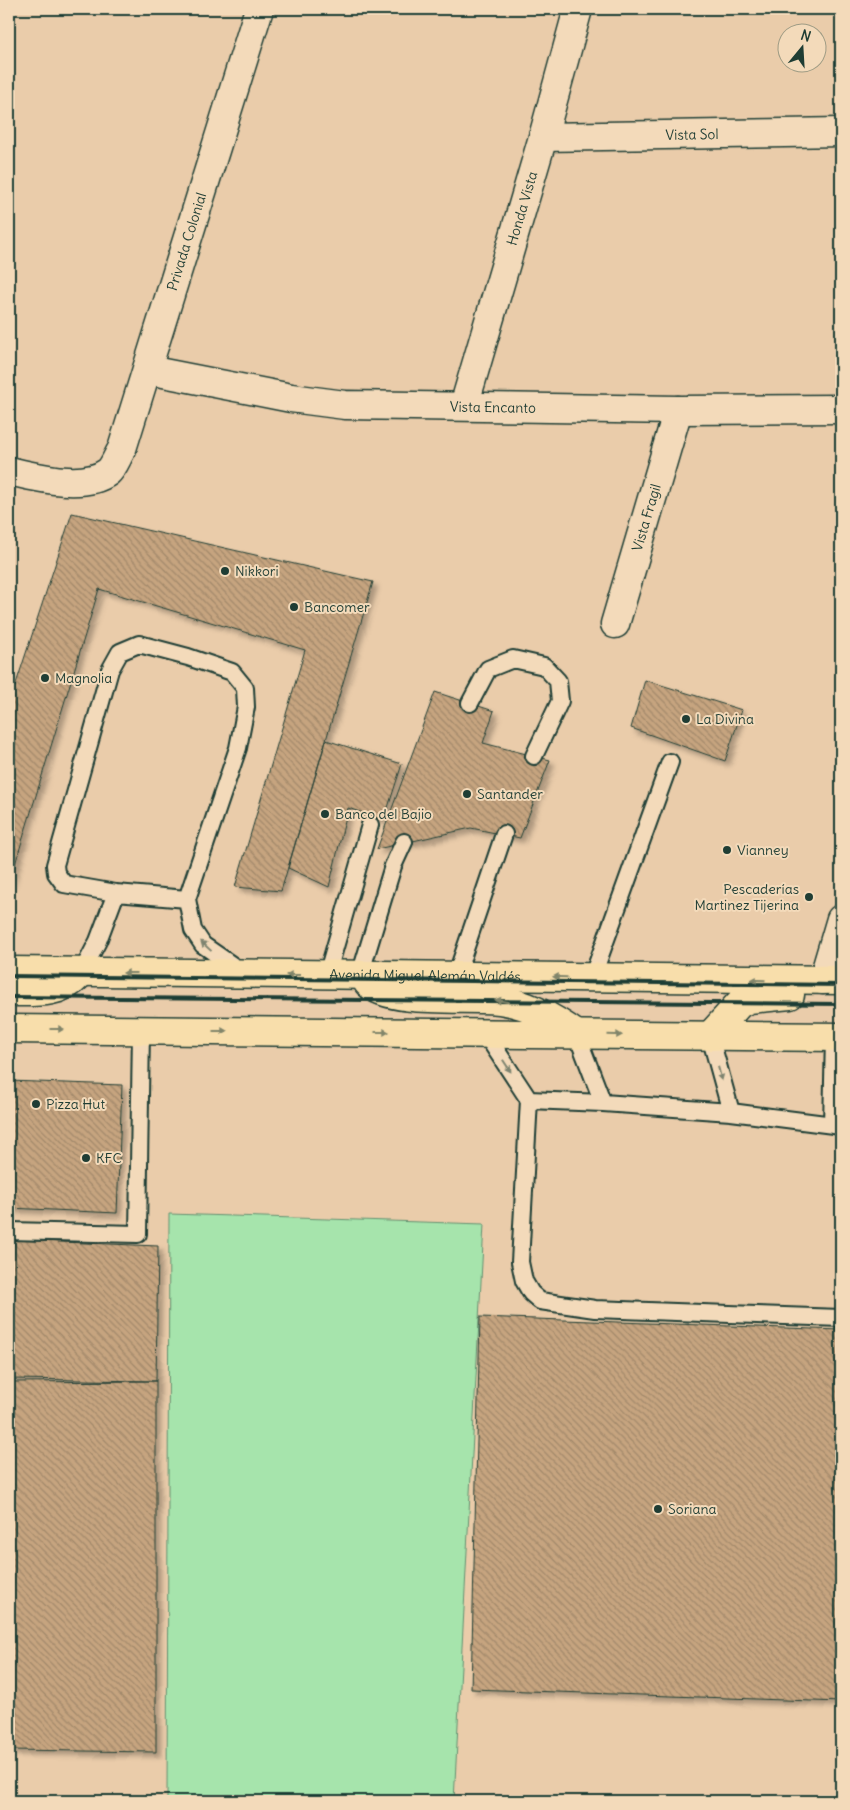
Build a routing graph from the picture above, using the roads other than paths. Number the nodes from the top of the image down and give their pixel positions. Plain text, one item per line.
1 (258, 9) edge
2 (578, 9) edge
3 (841, 132) edge
4 (543, 137) junction
5 (148, 370) junction
6 (464, 406) junction
7 (841, 409) edge
8 (678, 410) junction
9 (9, 471) edge
10 (615, 624) dead end
11 (470, 703) dead end
12 (534, 756) dead end
13 (670, 762) dead end
14 (370, 825) dead end
15 (504, 834) dead end
16 (404, 842) dead end
17 (116, 893) junction
18 (187, 899) junction
19 (841, 919) edge
20 (9, 972) edge
21 (82, 972) junction
22 (246, 974) junction
23 (328, 975) junction
24 (360, 975) junction
25 (456, 976) junction
26 (592, 978) junction
27 (832, 980) edge
28 (9, 992) edge
29 (9, 1029) edge
30 (141, 1030) junction
31 (486, 1032) junction
32 (577, 1034) junction
33 (710, 1036) junction
34 (838, 1037) edge
35 (529, 1100) junction
36 (603, 1103) junction
37 (731, 1112) junction
38 (837, 1125) edge
39 (9, 1232) edge
40 (841, 1318) edge

1 - 5 street, Privada Colonial
2 - 4 street, Honda Vista
3 - 4 street, Vista Sol
4 - 6 street, Honda Vista
5 - 6 street, Vista Encanto
5 - 9 street, Privada Colonial
6 - 8 street, Vista Encanto
7 - 8 street, Vista Encanto
8 - 10 street, Vista Fragil
11 - 12 lane
13 - 26 lane
14 - 23 lane
15 - 25 lane
16 - 24 lane
17 - 18 lane
17 - 18 lane
17 - 21 lane
22 -> 18 lane
19 - 27 street
20 - 21 highway, Avenida Miguel Alemán Valdés
22 -> 21 highway, Avenida Miguel Alemán Valdés
21 - 28 highway
23 -> 22 highway, Avenida Miguel Alemán Valdés
23 - 24 highway, Avenida Miguel Alemán Valdés
24 - 25 highway, Avenida Miguel Alemán Valdés
32 -> 24 highway
26 -> 25 highway, Avenida Miguel Alemán Valdés
27 -> 26 highway, Avenida Miguel Alemán Valdés
27 - 33 highway
29 -> 30 highway
30 -> 31 highway
30 - 39 lane
31 - 32 highway
31 -> 35 lane
32 -> 33 highway
32 - 36 lane
33 - 34 highway
33 -> 37 lane
34 - 38 lane
35 - 36 lane
35 - 40 lane
36 - 37 lane
37 - 38 lane

